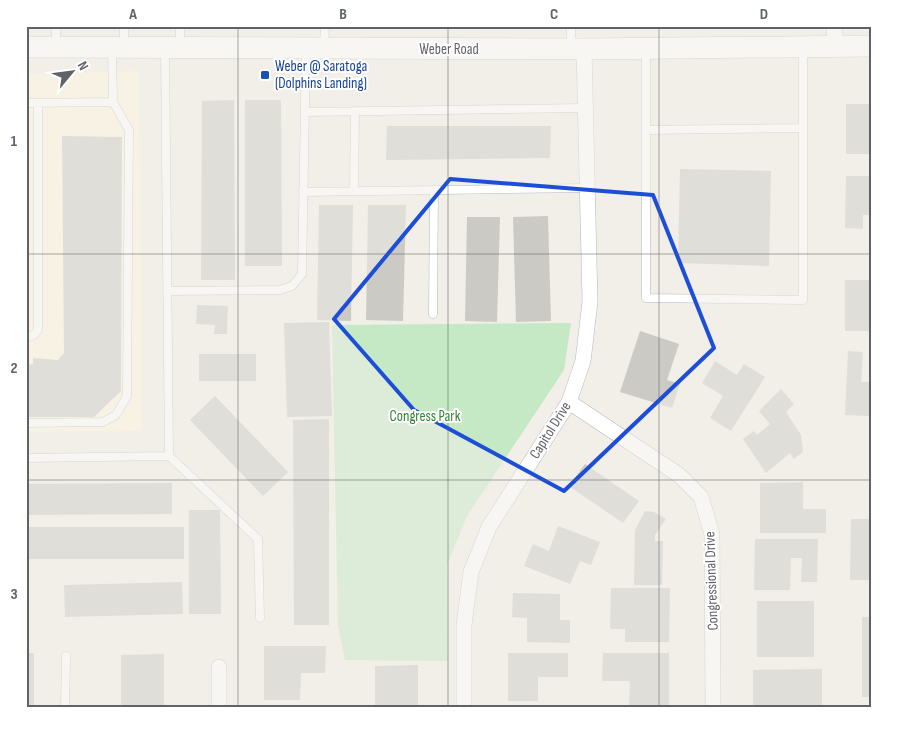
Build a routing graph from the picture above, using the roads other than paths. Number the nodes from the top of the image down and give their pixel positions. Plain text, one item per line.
1 (124, 26) edge
2 (180, 26) edge
3 (324, 26) edge
4 (571, 26) edge
5 (835, 36) edge
6 (56, 37) edge
7 (803, 46) junction
8 (871, 46) edge
9 (26, 47) edge
10 (118, 47) junction
11 (172, 48) junction
12 (315, 48) junction
13 (646, 48) junction
14 (577, 49) junction
15 (113, 102) junction
16 (26, 103) edge
17 (38, 103) junction
18 (586, 108) junction
19 (305, 112) junction
20 (355, 112) junction
21 (803, 128) junction
22 (646, 130) junction
23 (588, 188) junction
24 (434, 190) junction
25 (354, 191) junction
26 (303, 192) junction
27 (167, 291) junction
28 (433, 314) dead end
29 (26, 337) edge
30 (569, 402) junction
31 (26, 424) edge
32 (169, 456) junction
33 (26, 458) edge
34 (260, 618) dead end
35 (66, 656) dead end
36 (219, 667) dead end
37 (65, 708) edge
38 (219, 708) edge
39 (464, 708) edge
40 (713, 708) edge

1 - 10 lane
2 - 11 lane
3 - 12 lane
4 - 14 lane
5 - 7 main road, Weber Road
5 - 8 main road, Weber Road
6 - 9 main road, Weber Road
6 - 10 main road, Weber Road
7 - 13 main road, Weber Road
7 - 21 lane
10 - 11 main road, Weber Road
10 - 15 lane
11 - 12 main road, Weber Road
11 - 27 lane
12 - 14 main road, Weber Road
12 - 19 lane
13 - 14 main road, Weber Road
13 - 22 lane
14 - 18 street, Capitol Drive
15 - 17 lane
15 - 31 lane
16 - 17 lane
17 - 29 lane
18 - 20 lane
18 - 23 street, Capitol Drive
19 - 20 lane
19 - 26 lane
20 - 25 lane
21 - 22 lane
21 - 22 lane
23 - 24 lane
23 - 30 street, Capitol Drive
24 - 25 lane
24 - 28 lane
25 - 26 lane
26 - 27 lane
27 - 32 lane
30 - 39 street, Capitol Drive
30 - 40 street, Congressional Drive
32 - 33 lane
32 - 34 lane
35 - 37 lane
36 - 38 street

